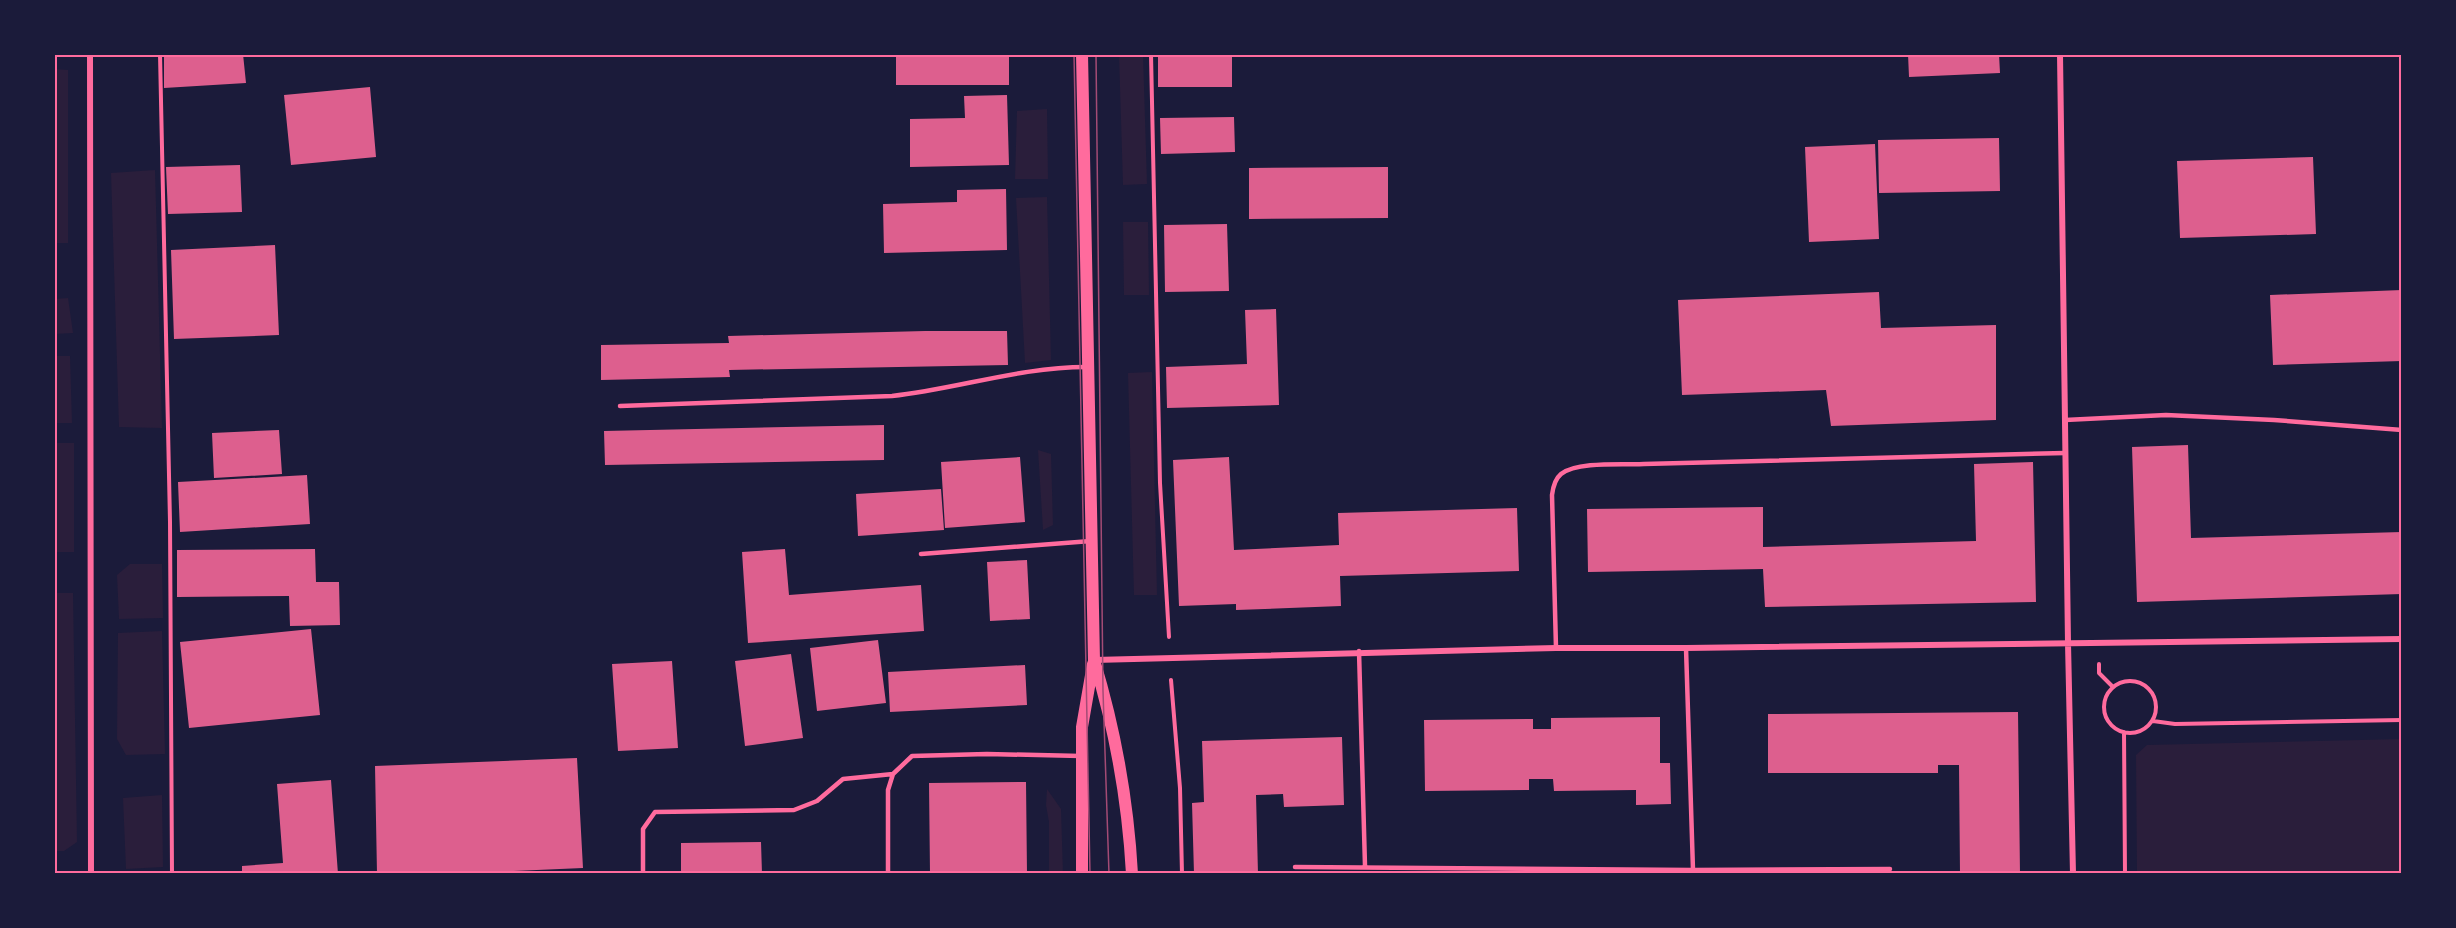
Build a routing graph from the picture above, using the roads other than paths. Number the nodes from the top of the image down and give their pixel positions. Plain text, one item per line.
1 (90, 54) edge
2 (1082, 54) edge
3 (2060, 54) edge
4 (1088, 367) junction
5 (620, 406) dead end
6 (2065, 420) junction
7 (2402, 430) edge
8 (2065, 453) junction
9 (1091, 541) junction
10 (921, 554) dead end
11 (2402, 639) edge
12 (2068, 643) junction
13 (1556, 648) junction
14 (1686, 648) junction
15 (1359, 651) junction
16 (1094, 660) junction
17 (1081, 756) junction
18 (893, 774) junction
19 (1365, 866) junction
20 (1295, 867) dead end
21 (1890, 869) dead end
22 (1693, 870) junction
23 (92, 874) edge
24 (643, 874) edge
25 (888, 874) edge
26 (1082, 874) edge
27 (1132, 874) edge
28 (2073, 874) edge

1 - 23 street
2 - 4 main road
3 - 6 street
4 - 5 lane
4 - 9 main road
6 - 7 lane
6 - 8 street
8 - 12 street
8 - 13 lane
9 - 10 lane
9 - 16 main road
11 - 12 street
12 - 14 street
12 - 28 street
13 - 14 street
13 - 15 street
14 - 22 lane
15 - 16 street
15 - 19 lane
16 - 17 main road
16 - 27 main road
17 - 18 lane
17 - 26 main road
18 - 24 lane
18 - 25 lane
19 - 20 lane
19 - 22 lane
21 - 22 lane

